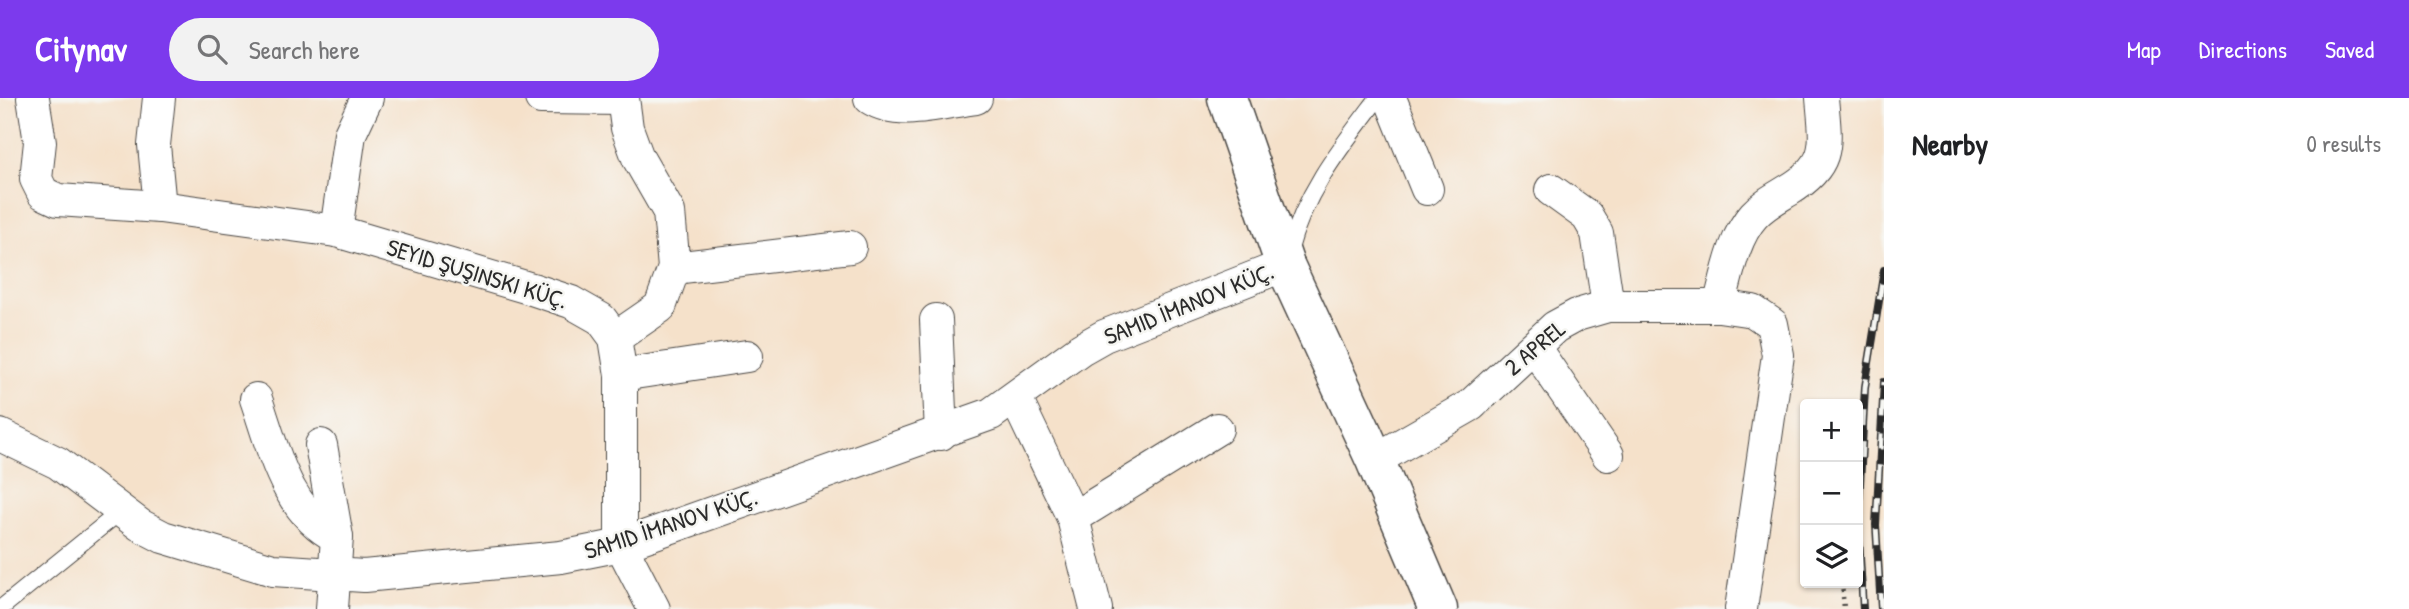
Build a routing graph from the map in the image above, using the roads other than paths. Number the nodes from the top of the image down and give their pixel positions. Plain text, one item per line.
1 (33, 98) edge
2 (159, 98) edge
3 (367, 98) edge
4 (541, 98) edge
5 (623, 98) edge
6 (870, 98) edge
7 (976, 98) edge
8 (1227, 98) edge
9 (1378, 98) edge
10 (1390, 98) edge
11 (1822, 98) edge
12 (1427, 189) dead end
13 (1551, 190) dead end
14 (160, 207) junction
15 (337, 231) junction
16 (850, 247) dead end
17 (1285, 265) junction
18 (674, 268) junction
19 (1608, 306) junction
20 (1718, 306) junction
21 (936, 320) dead end
22 (615, 338) junction
23 (1534, 347) junction
24 (747, 356) dead end
25 (621, 375) junction
26 (256, 399) dead end
27 (1016, 399) junction
28 (1217, 429) dead end
29 (941, 433) junction
30 (0, 435) edge
31 (321, 445) dead end
32 (1608, 455) dead end
33 (1375, 460) junction
34 (121, 511) junction
35 (1073, 518) junction
36 (337, 537) junction
37 (621, 545) junction
38 (336, 575) junction
39 (0, 609) edge
40 (332, 609) edge
41 (653, 609) edge
42 (1096, 609) edge
43 (1438, 609) edge
44 (1741, 609) edge

1 - 14 street, SEYID ŞUŞINSKI KÜÇ.
2 - 14 street
3 - 15 street
4 - 5 street
5 - 18 street
6 - 7 street
8 - 17 street
9 - 17 lane
10 - 12 street
11 - 20 street
13 - 19 street
14 - 15 street, SEYID ŞUŞINSKI KÜÇ.
15 - 22 street, SEYID ŞUŞINSKI KÜÇ.
16 - 18 street
17 - 27 street, SAMID İMANOV KÜÇ.
17 - 33 street
18 - 22 street
19 - 20 street, 2 APREL
19 - 23 street, 2 APREL
20 - 44 street, 2 APREL
21 - 29 street
22 - 25 street
23 - 32 street
23 - 33 street, 2 APREL
24 - 25 street
25 - 37 street
26 - 36 street
27 - 29 street, SAMID İMANOV KÜÇ.
27 - 35 street
28 - 35 street
29 - 37 street, SAMID İMANOV KÜÇ.
30 - 34 street, SAMID İMANOV KÜÇ.
31 - 36 street
33 - 43 street
34 - 38 street, SAMID İMANOV KÜÇ.
34 - 39 lane
35 - 42 street
36 - 38 street
37 - 38 street, SAMID İMANOV KÜÇ.
37 - 41 street
38 - 40 street

